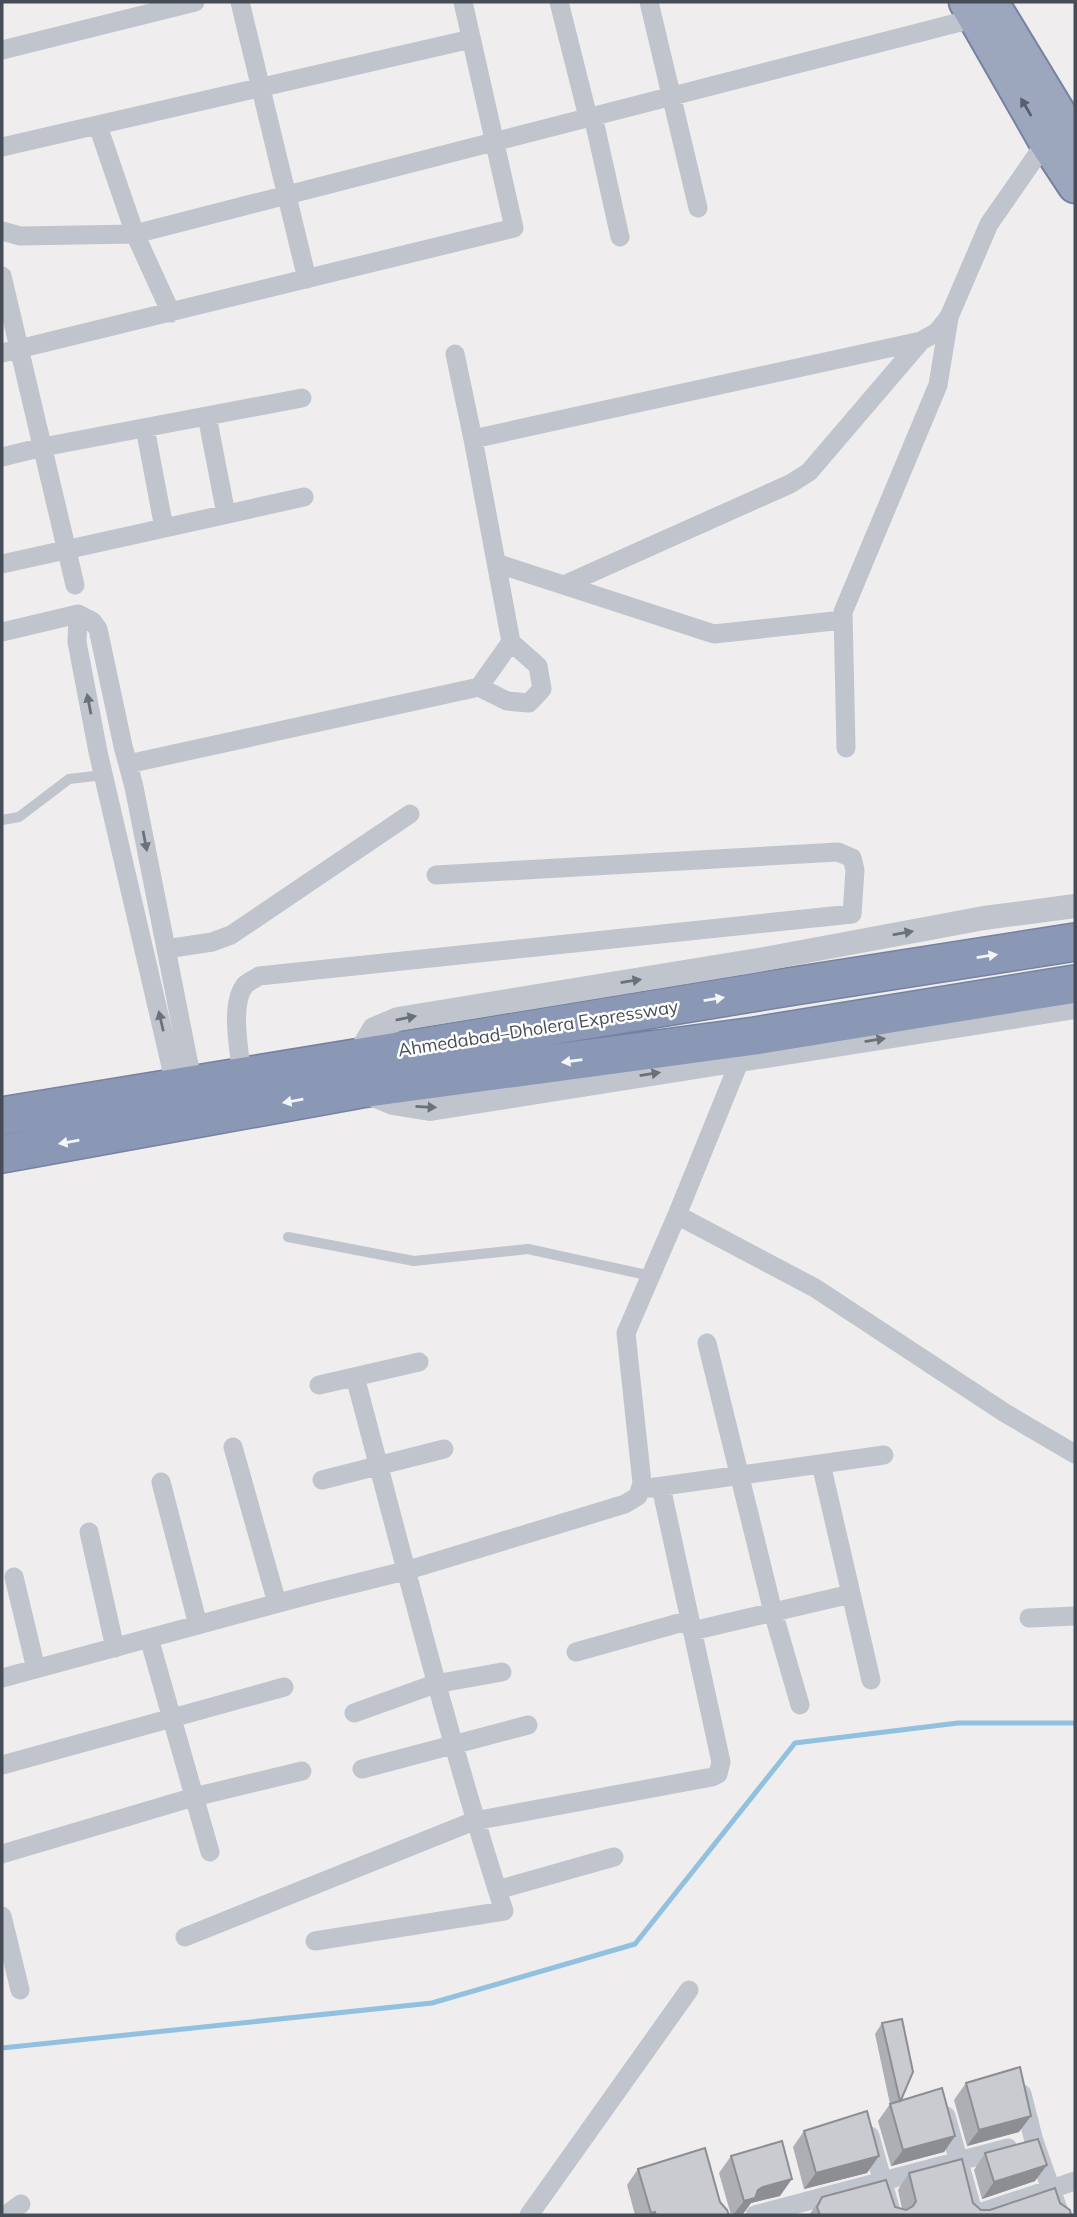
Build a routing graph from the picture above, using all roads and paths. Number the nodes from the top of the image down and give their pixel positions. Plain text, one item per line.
1 (195, 2) edge
2 (240, 2) edge
3 (463, 2) edge
4 (559, 2) edge
5 (649, 2) edge
6 (977, 7) edge
7 (471, 38) junction
8 (2, 50) edge
9 (259, 88) junction
10 (672, 96) junction
11 (590, 116) junction
12 (98, 126) junction
13 (1067, 138) edge
14 (494, 142) junction
15 (2, 147) edge
16 (1075, 186) edge
17 (287, 194) junction
18 (698, 208) dead end
19 (2, 231) edge
20 (135, 234) junction
21 (620, 237) dead end
22 (2, 276) edge
23 (307, 279) junction
24 (171, 313) junction
25 (949, 317) junction
26 (920, 341) junction
27 (11, 351) edge
28 (455, 354) dead end
29 (302, 398) dead end
30 (207, 416) junction
31 (145, 428) junction
32 (473, 439) junction
33 (43, 447) junction
34 (2, 457) edge
35 (304, 497) dead end
36 (226, 514) junction
37 (164, 528) junction
38 (67, 549) junction
39 (496, 563) junction
40 (2, 564) edge
41 (75, 585) dead end
42 (564, 585) junction
43 (78, 614) junction
44 (843, 620) junction
45 (2, 632) edge
46 (511, 642) junction
47 (479, 687) junction
48 (846, 748) dead end
49 (98, 752) junction
50 (125, 755) junction
51 (106, 784) junction
52 (134, 787) junction
53 (410, 814) dead end
54 (2, 820) edge
55 (436, 876) dead end
56 (1075, 906) edge
57 (852, 914) junction
58 (855, 942) junction
59 (1075, 942) edge
60 (166, 949) junction
61 (1075, 984) edge
62 (1075, 1007) edge
63 (740, 1060) junction
64 (359, 1074) junction
65 (242, 1077) junction
66 (185, 1086) junction
67 (2, 1116) edge
68 (2, 1154) edge
69 (677, 1215) junction
70 (288, 1237) dead end
71 (651, 1276) junction
72 (707, 1343) dead end
73 (419, 1362) dead end
74 (355, 1377) junction
75 (319, 1385) dead end
76 (233, 1447) dead end
77 (444, 1449) dead end
78 (1075, 1454) edge
79 (884, 1455) dead end
80 (821, 1464) junction
81 (379, 1466) junction
82 (740, 1475) junction
83 (322, 1480) dead end
84 (161, 1482) dead end
85 (661, 1487) junction
86 (640, 1489) junction
87 (89, 1532) dead end
88 (405, 1571) junction
89 (14, 1577) dead end
90 (851, 1594) junction
91 (278, 1603) junction
92 (774, 1612) junction
93 (1075, 1616) edge
94 (1029, 1618) dead end
95 (198, 1625) junction
96 (691, 1626) junction
97 (149, 1638) junction
98 (115, 1647) junction
99 (576, 1652) dead end
100 (36, 1669) junction
101 (502, 1672) dead end
102 (2, 1678) edge
103 (871, 1680) dead end
104 (435, 1684) junction
105 (284, 1687) dead end
106 (800, 1705) dead end
107 (354, 1713) dead end
108 (171, 1716) junction
109 (528, 1725) dead end
110 (453, 1744) junction
111 (2, 1765) edge
112 (362, 1769) dead end
113 (302, 1771) dead end
114 (194, 1797) junction
115 (474, 1821) junction
116 (210, 1852) dead end
117 (2, 1854) edge
118 (614, 1857) dead end
119 (497, 1890) junction
120 (2, 1916) edge
121 (185, 1937) dead end
122 (315, 1941) dead end
123 (20, 1990) dead end
124 (689, 1990) dead end
125 (1020, 2086) edge
126 (942, 2102) edge
127 (864, 2118) edge
128 (1034, 2141) junction
129 (959, 2161) junction
130 (883, 2181) junction
131 (1075, 2181) edge
132 (1051, 2188) junction
133 (795, 2204) edge
134 (529, 2215) edge
135 (755, 2215) edge
136 (892, 2215) edge
137 (974, 2215) edge
138 (1060, 2215) edge

1 - 8 street
2 - 9 street
3 - 7 street
4 - 11 street
5 - 10 street
6 - 10 street
6 - 13 highway
7 - 9 street
7 - 14 street
9 - 12 street
9 - 17 street
10 - 11 street
10 - 18 street
11 - 14 street
11 - 21 street
12 - 15 street
12 - 20 street
13 - 16 highway
13 - 25 street
14 - 17 street
14 - 23 street
17 - 20 street
17 - 23 street
19 - 20 street
20 - 24 street
22 - 27 street
23 - 24 street
24 - 27 street
25 - 26 street
25 - 44 street
26 - 32 street
26 - 42 street
27 - 33 street
28 - 32 street
29 - 30 street
30 - 31 street
30 - 36 street
31 - 33 street
31 - 37 street
32 - 39 street
33 - 34 street
33 - 38 street
35 - 36 street
36 - 37 street
37 - 38 street
38 - 40 street
38 - 41 street
39 - 42 street
39 - 46 street
42 - 44 street
43 - 45 street
49 -> 43 street
43 - 50 street
44 - 48 street
46 - 47 street
46 - 47 street
47 - 50 street
49 - 50 street
49 - 51 street
50 - 52 street
51 - 52 street
51 - 54 lane
66 -> 51 street
52 -> 60 street
53 - 60 street
55 - 57 street
58 -> 56 street
57 - 58 street
57 - 65 street
64 -> 58 street
64 -> 59 highway, Ahmedabad–Dholera Expressway
60 - 66 street
61 -> 64 highway, Ahmedabad–Dholera Expressway
63 -> 62 street
64 -> 63 street
63 - 69 street
64 - 65 highway, Ahmedabad–Dholera Expressway
64 -> 68 highway, Ahmedabad–Dholera Expressway
65 - 66 highway, Ahmedabad–Dholera Expressway
66 - 67 highway, Ahmedabad–Dholera Expressway
69 - 71 street
69 - 78 street
70 - 71 lane
71 - 86 street
72 - 82 street
73 - 74 street
74 - 75 street
74 - 81 street
76 - 91 street
77 - 81 street
79 - 80 street
80 - 82 street
80 - 90 street
81 - 83 street
81 - 88 street
82 - 85 street
82 - 92 street
84 - 95 street
85 - 86 street
85 - 96 street
86 - 88 street
87 - 98 street
88 - 91 street
88 - 104 street
89 - 100 street
90 - 92 street
90 - 103 street
91 - 95 street
92 - 96 street
92 - 106 street
93 - 94 street
95 - 97 street
96 - 99 street
96 - 115 street
97 - 98 street
97 - 108 street
98 - 100 street
100 - 102 street
101 - 104 street
104 - 107 street
104 - 110 street
105 - 108 street
108 - 111 street
108 - 114 street
109 - 110 street
110 - 112 street
110 - 115 street
113 - 114 street
114 - 116 street
114 - 117 street
115 - 119 street
115 - 121 street
118 - 119 street
119 - 122 street
120 - 123 street
124 - 134 street
125 - 128 street
126 - 129 street
127 - 130 street
128 - 129 street
128 - 132 street
129 - 130 street
129 - 137 street
130 - 133 street
130 - 136 street
131 - 132 street
132 - 137 street
132 - 138 street
133 - 135 street

